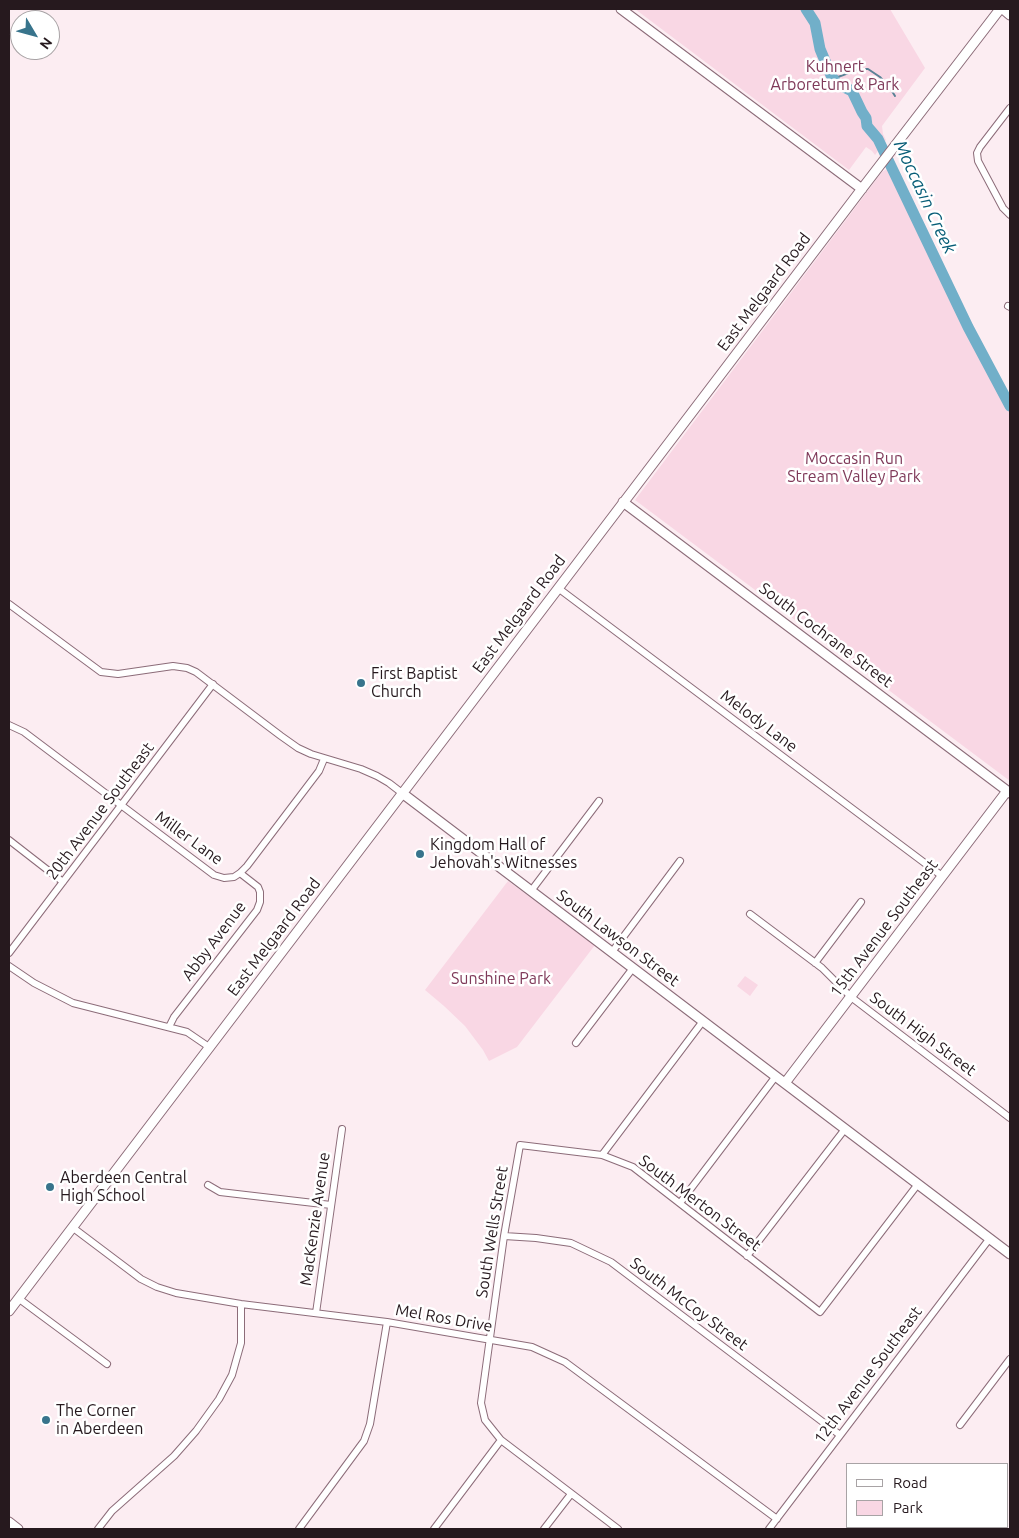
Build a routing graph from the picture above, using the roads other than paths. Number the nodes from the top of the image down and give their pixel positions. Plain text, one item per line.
1 (621, 9) edge
2 (1001, 9) edge
3 (1010, 14) edge
4 (1009, 111) edge
5 (862, 189) junction
6 (1010, 215) edge
7 (623, 502) junction
8 (558, 588) junction
9 (9, 604) edge
10 (213, 684) junction
11 (9, 724) edge
12 (324, 759) junction
13 (1009, 792) edge
14 (402, 793) junction
15 (599, 801) dead end
16 (122, 805) junction
17 (9, 840) edge
18 (680, 862) dead end
19 (240, 873) junction
20 (942, 876) junction
21 (63, 882) junction
22 (531, 891) junction
23 (861, 902) dead end
24 (750, 914) dead end
25 (612, 952) junction
26 (9, 954) edge
27 (815, 963) junction
28 (9, 966) edge
29 (633, 968) junction
30 (851, 997) junction
31 (704, 1021) junction
32 (169, 1027) junction
33 (576, 1043) dead end
34 (209, 1047) junction
35 (776, 1076) junction
36 (785, 1083) junction
37 (1010, 1118) edge
38 (342, 1129) dead end
39 (845, 1129) junction
40 (520, 1145) joint
41 (602, 1154) junction
42 (918, 1184) junction
43 (208, 1185) dead end
44 (680, 1203) junction
45 (331, 1205) junction
46 (72, 1228) junction
47 (504, 1236) junction
48 (990, 1238) junction
49 (1010, 1254) edge
50 (747, 1256) junction
51 (18, 1298) junction
52 (241, 1304) junction
53 (9, 1310) edge
54 (316, 1314) junction
55 (387, 1322) junction
56 (489, 1340) junction
57 (1010, 1359) edge
58 (108, 1364) dead end
59 (960, 1425) dead end
60 (840, 1435) junction
61 (501, 1440) junction
62 (571, 1494) junction
63 (777, 1519) junction
64 (9, 1522) edge
65 (18, 1529) edge
66 (98, 1529) edge
67 (299, 1529) edge
68 (434, 1529) edge
69 (544, 1529) edge
70 (618, 1529) edge
71 (769, 1529) edge

1 - 5 street
2 - 3 street
2 - 5 street, East Melgaard Road
4 - 6 street
5 - 7 street, East Melgaard Road
7 - 8 street, East Melgaard Road
7 - 13 street, South Cochrane Street
8 - 14 street, East Melgaard Road
8 - 20 street, Melody Lane
9 - 10 street, South Lawson Street
10 - 12 street, South Lawson Street
10 - 16 street, 20th Avenue Southeast
11 - 16 street, Miller Lane
12 - 14 street, South Lawson Street
12 - 19 street, Miller Lane
13 - 20 street, 15th Avenue Southeast
14 - 22 street, South Lawson Street
14 - 34 street, East Melgaard Road
15 - 22 street
16 - 19 street, Miller Lane
16 - 21 street, 20th Avenue Southeast
17 - 21 street
18 - 25 street
19 - 32 street, Abby Avenue
20 - 30 street, 15th Avenue Southeast
21 - 26 street, 20th Avenue Southeast
22 - 25 street, South Lawson Street
23 - 27 street
24 - 27 street, South High Street
25 - 29 street, South Lawson Street
27 - 30 street, South High Street
28 - 32 street
29 - 31 street, South Lawson Street
29 - 33 street
30 - 36 street, 15th Avenue Southeast
30 - 37 street, South High Street
31 - 35 street, South Lawson Street
31 - 41 street
32 - 34 street
34 - 46 street, East Melgaard Road
35 - 36 street, South Lawson Street
35 - 44 street
36 - 39 street, South Lawson Street
38 - 45 street, MacKenzie Avenue
39 - 42 street, South Lawson Street
39 - 50 street
40 - 41 street, South Merton Street
40 - 47 street, South Wells Street
41 - 44 street, South Merton Street
42 - 48 street, South Lawson Street
42 - 50 street, South Merton Street
43 - 45 street
44 - 50 street, South Merton Street
45 - 54 street, MacKenzie Avenue
46 - 51 street, East Melgaard Road
46 - 52 street, Mel Ros Drive
47 - 56 street, South Wells Street
47 - 60 street, South McCoy Street
48 - 49 street, South Lawson Street
48 - 60 street, 12th Avenue Southeast
51 - 53 street, East Melgaard Road
51 - 58 street
52 - 54 street, Mel Ros Drive
52 - 66 street
54 - 55 street, Mel Ros Drive
55 - 56 street, Mel Ros Drive
55 - 67 street
56 - 61 street, South Wells Street
56 - 63 street, Mel Ros Drive
57 - 59 street
60 - 63 street, 12th Avenue Southeast
61 - 62 street, South Wells Street
61 - 68 street
62 - 69 street
62 - 70 street, South Wells Street
63 - 71 street, 12th Avenue Southeast
64 - 65 street

